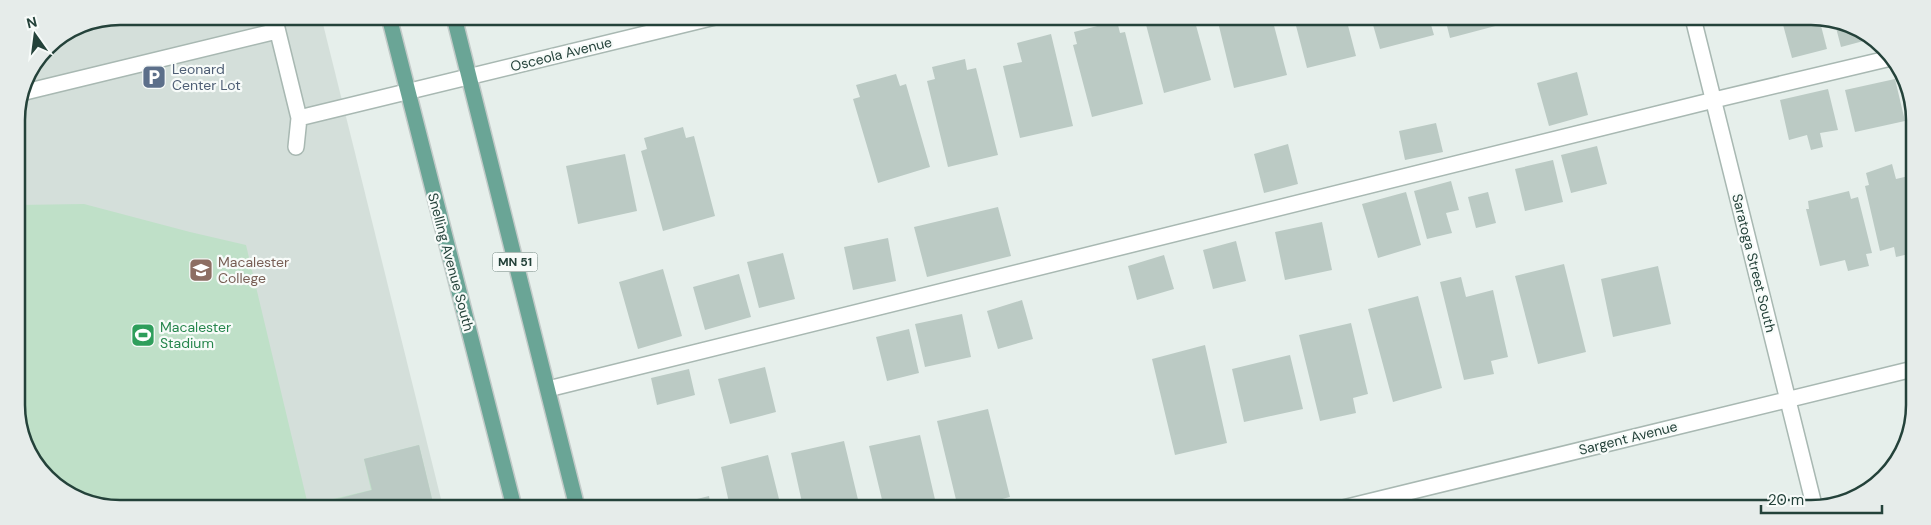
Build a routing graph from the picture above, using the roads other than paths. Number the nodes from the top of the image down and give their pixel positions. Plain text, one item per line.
1 (272, 25) edge
2 (276, 25) edge
3 (391, 25) edge
4 (456, 25) edge
5 (681, 25) edge
6 (1695, 25) edge
7 (1884, 59) edge
8 (469, 77) junction
9 (29, 92) edge
10 (407, 92) junction
11 (1714, 100) junction
12 (299, 118) junction
13 (296, 146) dead end
14 (1906, 371) edge
15 (548, 389) junction
16 (1788, 400) junction
17 (512, 500) edge
18 (575, 500) edge
19 (1376, 500) edge
20 (1813, 500) edge

1 - 9 street
2 - 12 street
3 - 10 main road, Snelling Avenue South
4 - 8 main road, MN 51
5 - 8 street, Osceola Avenue
6 - 11 street, Saratoga Street South
7 - 11 street
8 - 10 street, Osceola Avenue
8 - 15 main road, MN 51
10 - 12 street, Osceola Avenue
10 - 17 main road, Snelling Avenue South
11 - 15 street
11 - 16 street, Saratoga Street South
12 - 13 street
14 - 16 street, Sargent Avenue
15 - 18 main road, MN 51
16 - 19 street, Sargent Avenue
16 - 20 street, Saratoga Street South

